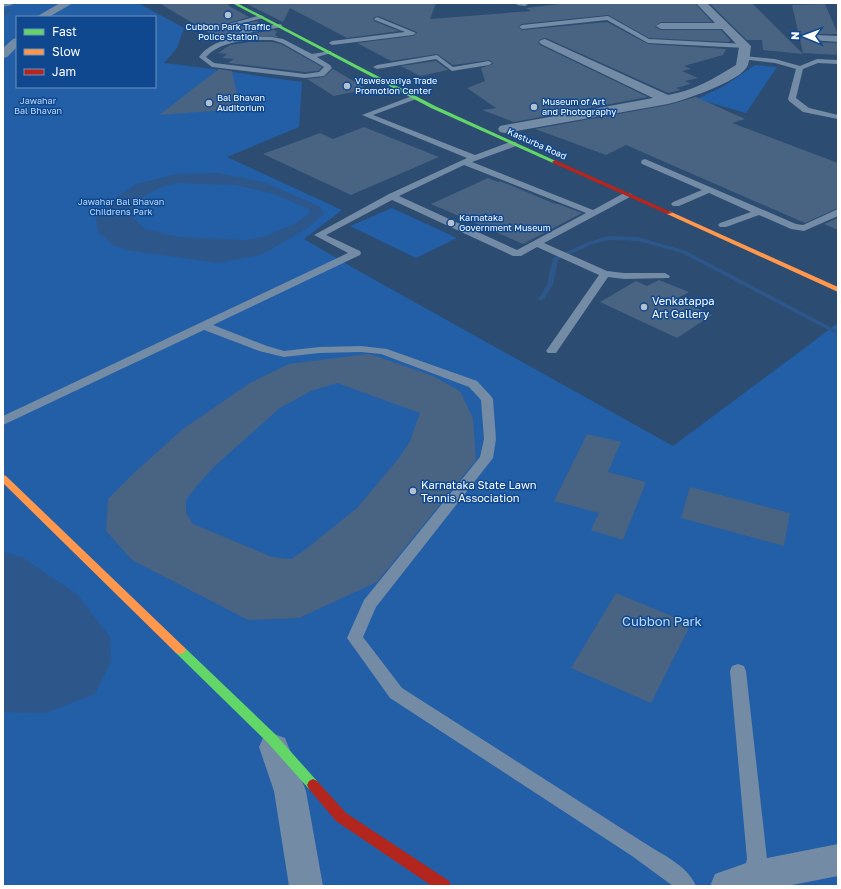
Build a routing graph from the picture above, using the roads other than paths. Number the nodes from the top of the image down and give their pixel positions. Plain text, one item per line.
1 (8, 3) edge
2 (68, 3) edge
3 (234, 3) edge
4 (251, 3) edge
5 (521, 3) edge
6 (525, 3) edge
7 (701, 3) edge
8 (3, 4) edge
9 (43, 16) edge
10 (261, 17) junction
11 (377, 19) dead end
12 (228, 25) dead end
13 (280, 26) junction
14 (661, 26) dead end
15 (725, 26) junction
16 (522, 27) dead end
17 (241, 32) dead end
18 (816, 38) dead end
19 (838, 39) edge
20 (16, 42) edge
21 (545, 42) dead end
22 (331, 48) junction
23 (343, 49) dead end
24 (3, 55) edge
25 (744, 55) junction
26 (311, 56) junction
27 (838, 61) edge
28 (489, 63) dead end
29 (374, 65) joint
30 (800, 68) junction
31 (389, 73) dead end
32 (415, 98) junction
33 (668, 100) junction
34 (442, 101) dead end
35 (806, 110) junction
36 (477, 116) dead end
37 (838, 117) edge
38 (838, 122) edge
39 (501, 127) joint
40 (519, 135) dead end
41 (513, 144) junction
42 (475, 158) junction
43 (464, 162) junction
44 (645, 162) dead end
45 (710, 190) junction
46 (627, 195) junction
47 (392, 196) junction
48 (673, 203) joint
49 (690, 210) dead end
50 (759, 212) junction
51 (838, 212) edge
52 (593, 213) junction
53 (720, 224) joint
54 (738, 231) dead end
55 (537, 244) junction
56 (605, 274) junction
57 (665, 276) dead end
58 (838, 290) edge
59 (204, 326) junction
60 (552, 351) dead end
61 (3, 421) edge
62 (3, 478) edge
63 (738, 672) dead end
64 (271, 738) junction
65 (838, 860) edge
66 (740, 882) edge
67 (306, 886) edge
68 (444, 886) edge
69 (686, 886) edge

1 - 8 street
2 - 9 street
3 - 10 main road, Kasturba Road
4 - 22 main road, Kasturba Road
5 - 6 street
7 - 15 street
10 - 12 lane
10 - 13 main road, Kasturba Road
11 - 22 lane
13 - 17 lane
13 - 22 main road, Kasturba Road
14 - 15 street
15 - 25 street
16 - 25 lane
18 - 19 street
20 - 24 street
21 - 33 street
22 - 23 main road, Kasturba Road
22 - 26 lane
22 - 32 main road, Kasturba Road
25 - 30 lane
25 - 33 street
26 - 26 lane
27 - 30 lane
28 - 29 lane
29 - 31 main road
30 - 35 lane
32 - 41 main road, Kasturba Road
32 - 42 lane
33 - 39 street
34 - 36 main road
35 - 37 lane
35 - 38 lane
39 - 40 main road, Kasturba Road
41 - 42 lane
41 - 46 main road, Kasturba Road
42 - 43 lane
43 - 47 lane
43 - 52 lane
44 - 45 lane
45 - 48 lane
45 - 50 lane
46 - 52 lane
46 - 58 main road, Kasturba Road
47 - 55 lane
47 - 59 lane
48 - 49 main road
50 - 51 lane
50 - 53 lane
52 - 55 lane
53 - 54 main road
55 - 56 lane
56 - 57 lane
56 - 60 lane
59 - 61 lane
59 - 69 lane
62 - 64 main road
63 - 66 lane
64 - 67 street
64 - 68 main road
65 - 66 street

